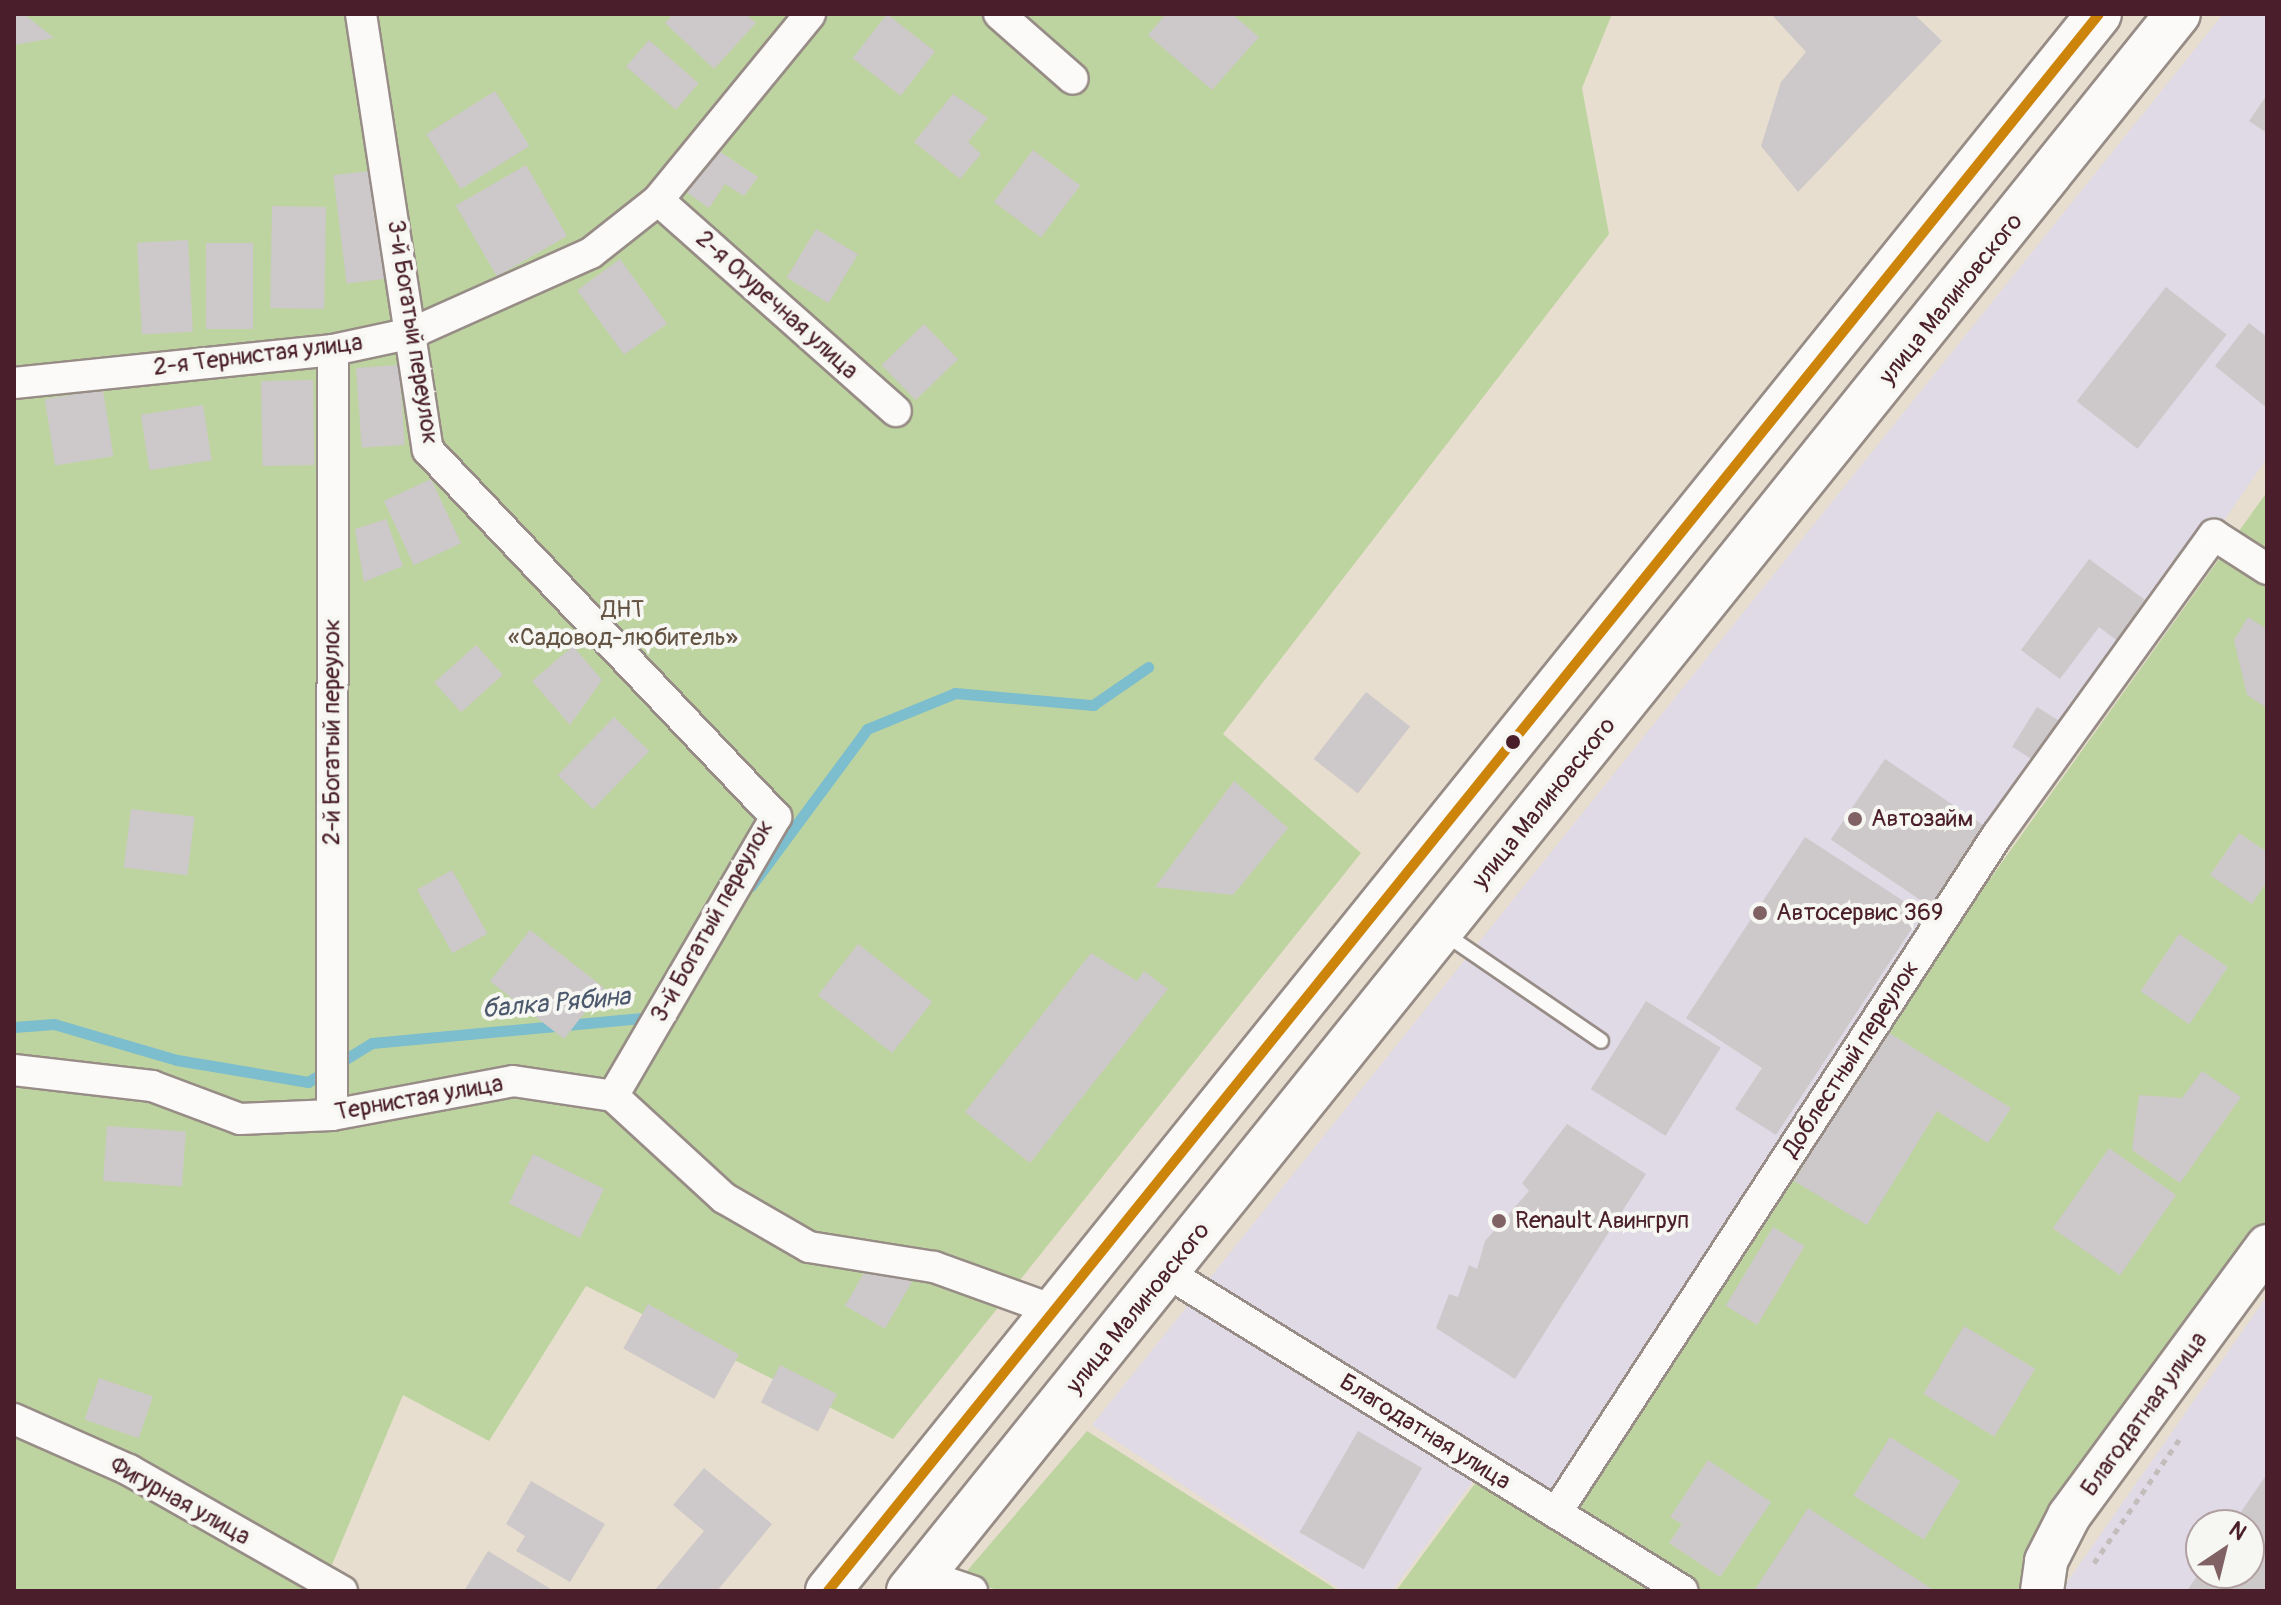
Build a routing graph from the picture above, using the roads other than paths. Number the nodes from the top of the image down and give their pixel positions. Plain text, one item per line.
1 (361, 14) edge
2 (810, 14) edge
3 (999, 14) edge
4 (2099, 14) edge
5 (2178, 14) edge
6 (1073, 79) dead end
7 (658, 200) junction
8 (412, 333) junction
9 (333, 350) junction
10 (14, 383) edge
11 (896, 411) dead end
12 (2267, 569) edge
13 (1441, 931) junction
14 (1601, 1041) dead end
15 (14, 1070) edge
16 (613, 1096) junction
17 (332, 1115) junction
18 (2265, 1251) edge
19 (1166, 1272) junction
20 (1056, 1311) junction
21 (14, 1419) edge
22 (1556, 1513) junction
23 (916, 1583) edge
24 (342, 1591) edge
25 (828, 1591) edge
26 (972, 1591) edge
27 (1683, 1591) edge
28 (2042, 1591) edge

1 - 8 street, 3-й Богатый переулок
2 - 7 street, 2-я Тернистая улица
3 - 6 street
4 - 20 highway
5 - 13 highway, улица Малиновского
7 - 8 street, 2-я Тернистая улица
7 - 11 street, 2-я Огуречная улица
8 - 9 street, 2-я Тернистая улица
8 - 16 street, 3-й Богатый переулок
9 - 10 street, 2-я Тернистая улица
9 - 17 street, 2-й Богатый переулок
12 - 22 street, Доблестный переулок
13 - 14 lane
13 - 19 highway, улица Малиновского
15 - 17 street, Тернистая улица
16 - 17 street, Тернистая улица
16 - 20 street
18 - 28 street, Благодатная улица
19 - 22 street, Благодатная улица
19 - 23 highway, улица Малиновского
20 - 25 highway
21 - 24 street, Фигурная улица
22 - 27 street, Благодатная улица
23 - 26 street

